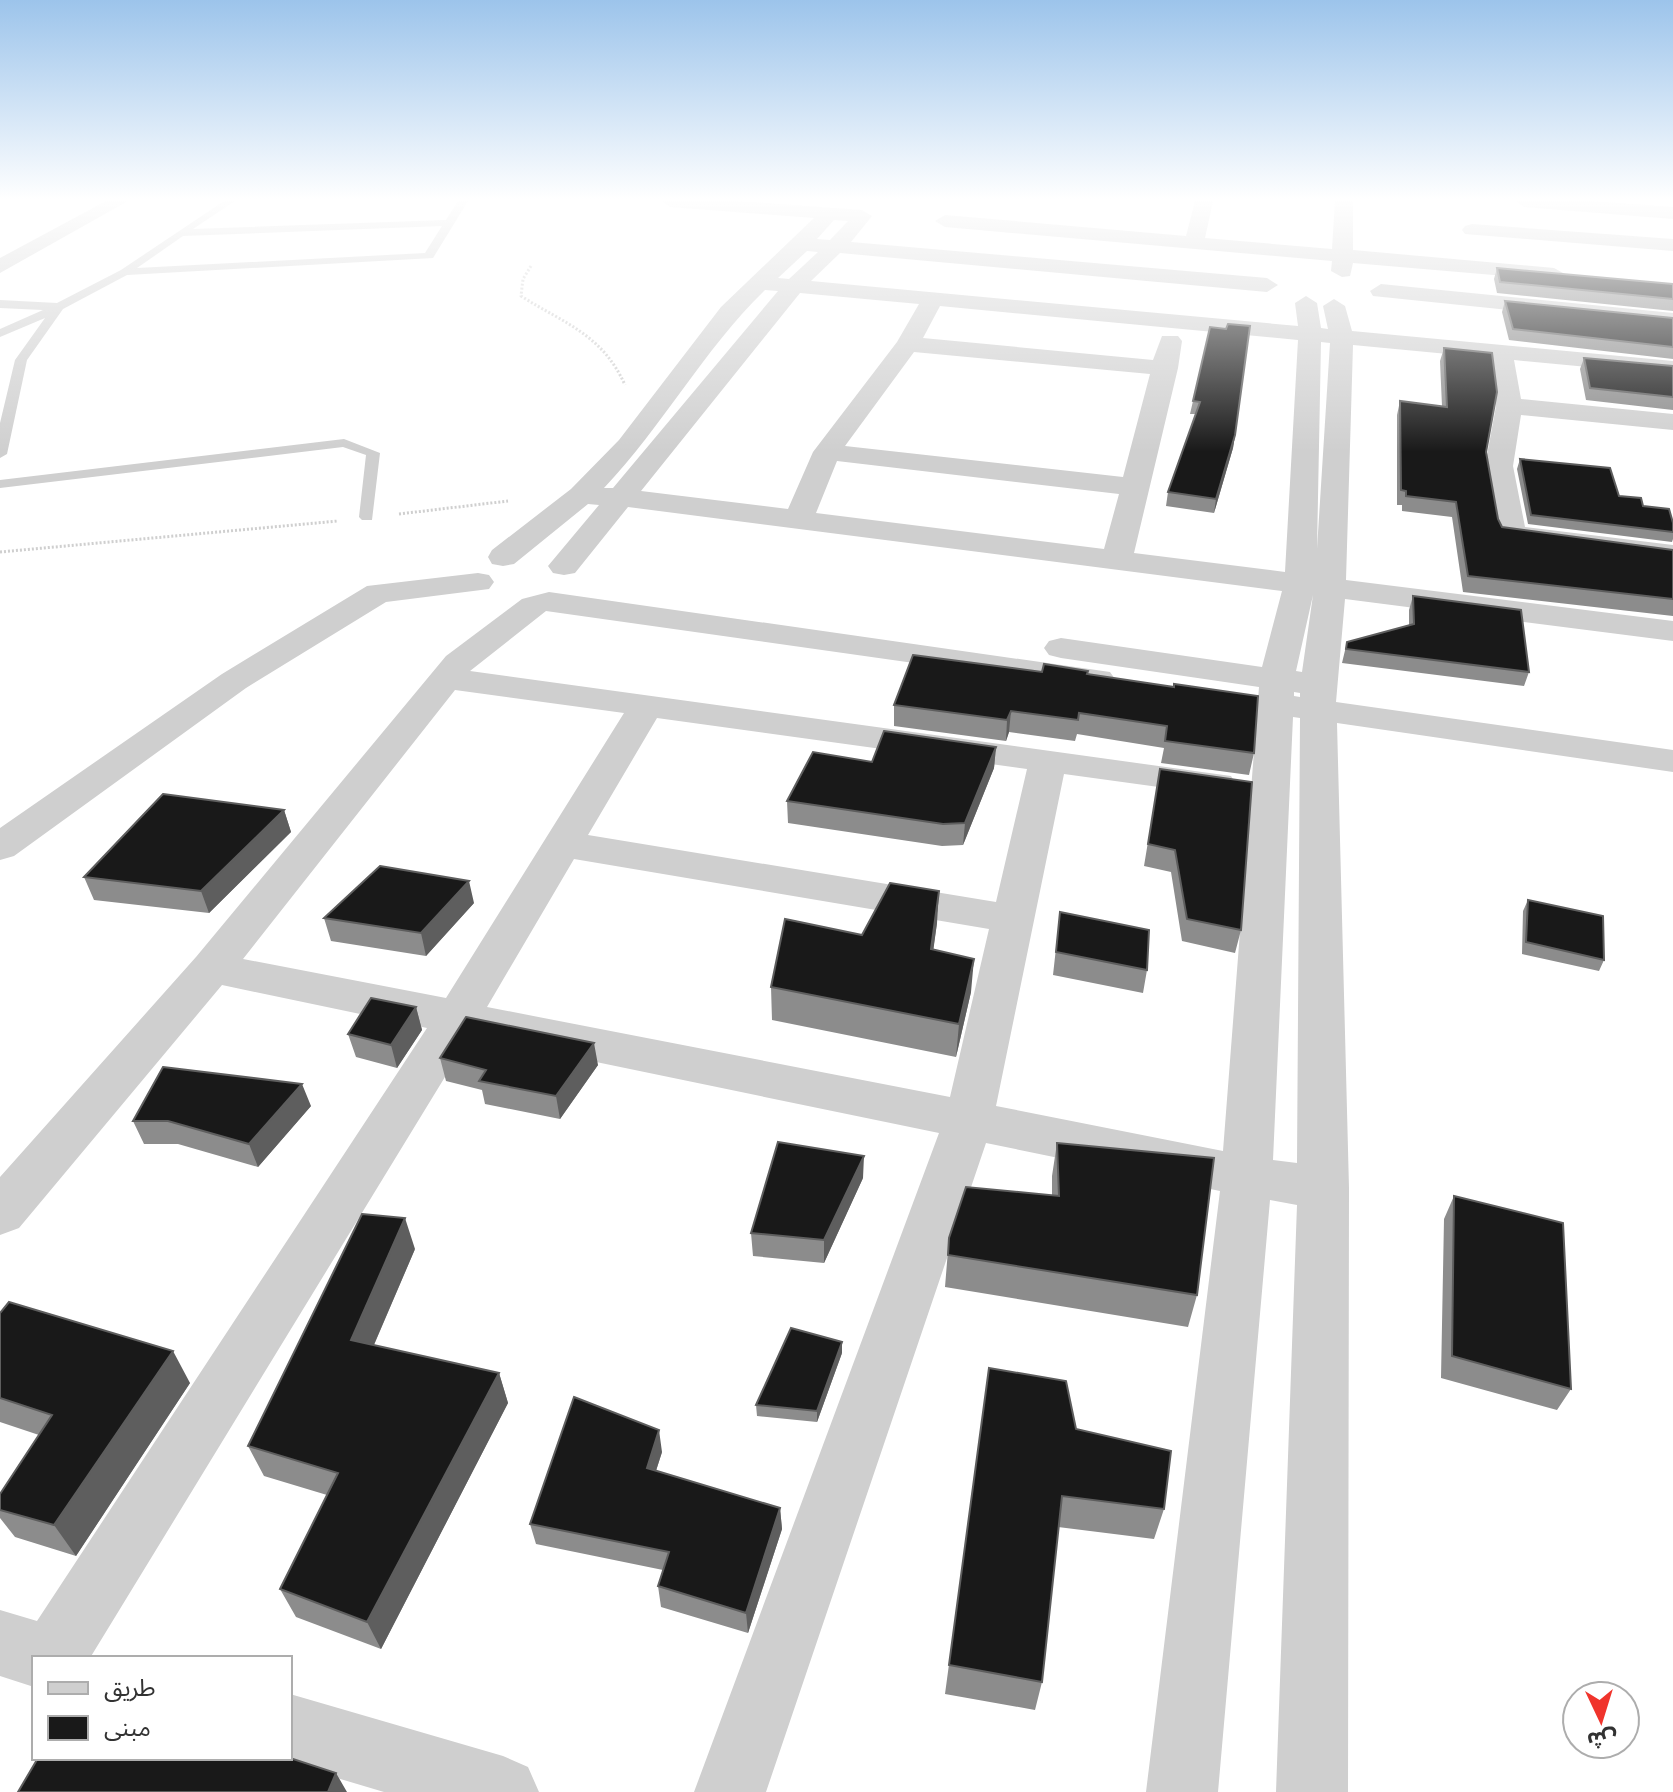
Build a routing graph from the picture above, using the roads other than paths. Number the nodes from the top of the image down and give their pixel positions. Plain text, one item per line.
1 (101, 285) edge
2 (759, 285) edge
3 (779, 285) edge
4 (1257, 285) edge
5 (1310, 285) edge
6 (1329, 285) edge
7 (1332, 285) edge
8 (1377, 285) edge
9 (794, 286) junction
10 (1331, 292) junction
11 (934, 297) junction
12 (0, 304) edge
13 (59, 307) junction
14 (1174, 320) junction
15 (1673, 320) edge
16 (0, 333) edge
17 (908, 344) junction
18 (1501, 352) junction
19 (1166, 368) junction
20 (1673, 368) edge
21 (1509, 406) junction
22 (1673, 422) edge
23 (827, 452) junction
24 (0, 454) edge
25 (0, 484) edge
26 (1133, 487) junction
27 (581, 495) junction
28 (621, 497) junction
29 (367, 517) dead end
30 (798, 520) junction
31 (1673, 554) edge
32 (503, 557) junction
33 (1117, 560) junction
34 (1315, 584) junction
35 (479, 589) junction
36 (555, 589) junction
37 (1673, 631) edge
38 (452, 670) junction
39 (1297, 694) junction
40 (647, 705) junction
41 (1673, 739) edge
42 (1048, 761) junction
43 (1673, 761) edge
44 (1270, 792) junction
45 (563, 844) junction
46 (0, 847) edge
47 (1013, 919) junction
48 (212, 968) junction
49 (458, 1017) junction
50 (969, 1120) junction
51 (1247, 1176) junction
52 (1323, 1188) junction
53 (0, 1213) edge
54 (0, 1643) edge
55 (44, 1656) edge
56 (52, 1656) edge
57 (292, 1730) edge
58 (503, 1792) edge
59 (730, 1792) edge
60 (1182, 1792) edge
61 (1312, 1792) edge

1 - 13 lane
2 - 27 street
3 - 9 street
4 - 10 street
5 - 10 street
6 - 10 street
7 - 10 street
8 - 10 street
9 - 11 street
9 - 28 street
10 - 14 street
10 - 15 street
10 - 18 street
10 - 34 street
11 - 14 street
11 - 17 street
12 - 13 lane
13 - 16 lane
13 - 24 lane
14 - 19 street
17 - 19 street
17 - 23 street
18 - 20 street
18 - 21 street
19 - 26 street
21 - 22 street
21 - 31 street
23 - 26 street
23 - 30 street
25 - 29 lane
26 - 33 street
27 - 28 street
27 - 32 street
28 - 30 street
28 - 36 street
30 - 33 street
32 - 35 street
32 - 36 street
33 - 34 street
34 - 37 street
34 - 39 street
35 - 36 street
35 - 38 street
35 - 46 street
36 - 38 street
36 - 39 street
38 - 40 street
38 - 48 street
39 - 41 street
39 - 43 street
39 - 44 street
39 - 52 street
40 - 42 street
40 - 45 street
42 - 44 street
42 - 47 street
44 - 51 street
45 - 47 street
45 - 49 street
47 - 50 street
48 - 49 street
48 - 53 street
49 - 50 street
49 - 56 street
50 - 51 street
50 - 59 street
51 - 52 street
51 - 60 street
52 - 61 street
54 - 55 street
57 - 58 street

